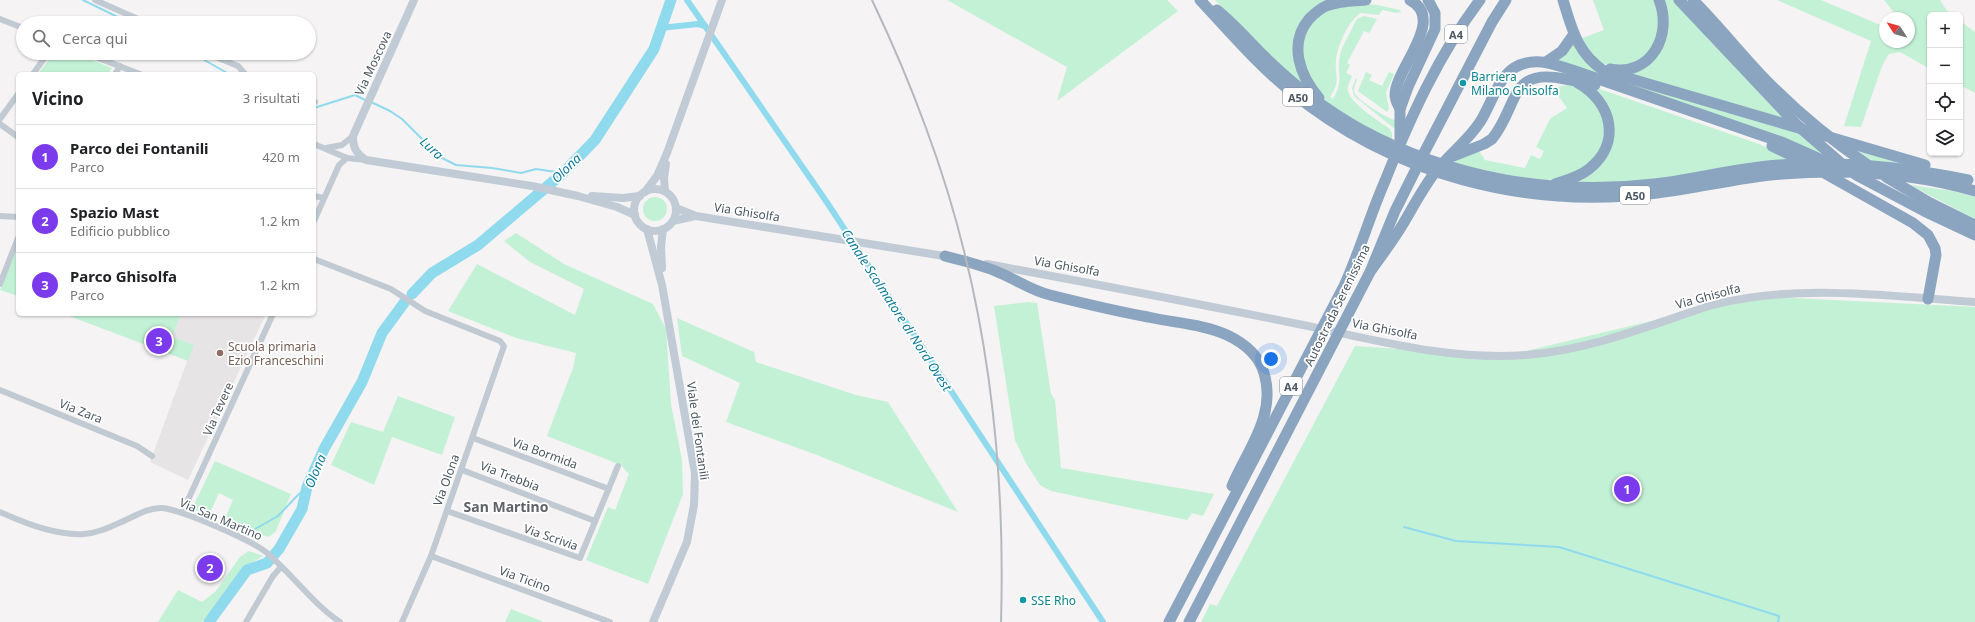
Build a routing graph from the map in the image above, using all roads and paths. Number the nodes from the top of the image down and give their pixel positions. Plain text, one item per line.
1 (95, 0) edge
2 (414, 0) edge
3 (722, 0) edge
4 (1200, 0) edge
5 (1205, 0) edge
6 (1366, 0) edge
7 (1410, 0) edge
8 (1428, 0) edge
9 (1480, 0) edge
10 (1506, 0) edge
11 (1563, 0) edge
12 (1659, 0) edge
13 (1679, 0) edge
14 (1693, 0) edge
15 (130, 16) edge
16 (0, 19) edge
17 (16, 25) edge
18 (1574, 34) junction
19 (43, 60) edge
20 (104, 60) edge
21 (223, 60) edge
22 (1546, 62) junction
23 (120, 66) junction
24 (1597, 66) junction
25 (34, 72) edge
26 (116, 72) edge
27 (135, 72) edge
28 (243, 72) edge
29 (1574, 80) junction
30 (16, 97) edge
31 (1400, 109) junction
32 (1330, 110) junction
33 (0, 119) edge
34 (0, 124) edge
35 (16, 136) edge
36 (353, 136) junction
37 (1374, 141) junction
38 (1400, 144) junction
39 (316, 145) edge
40 (322, 147) junction
41 (667, 153) junction
42 (347, 158) junction
43 (1445, 159) junction
44 (366, 160) junction
45 (1856, 174) junction
46 (1461, 175) junction
47 (1972, 181) edge
48 (1548, 187) junction
49 (665, 191) junction
50 (1975, 191) edge
51 (642, 194) junction
52 (316, 196) edge
53 (578, 196) junction
54 (324, 198) junction
55 (676, 208) junction
56 (635, 215) junction
57 (0, 216) edge
58 (316, 216) edge
59 (696, 216) junction
60 (16, 217) edge
61 (673, 221) junction
62 (1975, 225) edge
63 (647, 229) junction
64 (663, 229) junction
65 (1975, 235) edge
66 (16, 243) edge
67 (945, 256) junction
68 (316, 260) edge
69 (1370, 272) junction
70 (0, 284) edge
71 (662, 285) junction
72 (1928, 299) junction
73 (1975, 302) edge
74 (272, 316) edge
75 (0, 390) edge
76 (473, 438) junction
77 (152, 456) dead end
78 (618, 466) dead end
79 (462, 470) junction
80 (609, 489) junction
81 (446, 512) junction
82 (182, 513) junction
83 (1, 514) edge
84 (595, 521) junction
85 (1204, 554) junction
86 (431, 556) junction
87 (279, 564) junction
88 (246, 622) edge
89 (340, 622) edge
90 (402, 622) edge
91 (610, 622) edge
92 (653, 622) edge
93 (1169, 622) edge
94 (1189, 622) edge

1 - 15 street
2 - 36 street, Via Moscova
3 - 41 street
4 - 37 highway, A50
5 - 32 highway
6 - 32 highway
7 - 31 highway
8 - 31 highway
9 - 38 highway, Autostrada Serenissima / A4
10 - 69 highway, Autostrada Serenissima / A4
11 - 18 highway
12 - 24 highway
13 - 45 highway
14 - 62 highway
16 - 17 street
18 - 22 highway
18 - 24 highway
19 - 25 street
20 - 23 street
21 - 28 street
22 - 43 highway
22 - 45 highway
23 - 26 street
23 - 27 street
24 - 47 highway
29 - 43 highway
29 - 48 highway
29 - 72 highway
30 - 33 street
31 - 38 highway
32 - 37 highway
34 - 35 street
36 - 40 street
36 - 44 street
37 - 46 highway, A50
38 - 85 highway, Autostrada Serenissima / A4
39 - 40 street
40 - 42 street
41 - 49 street
41 - 51 street
42 - 44 street
42 - 54 street
43 - 69 highway
44 - 53 street
45 - 65 highway
46 - 48 highway
46 - 50 highway, A50
47 - 48 highway
49 - 51 street
49 - 55 street
51 - 53 street
51 - 56 street
52 - 54 street
53 - 56 street
54 - 58 street
55 - 59 street, Via Ghisolfa
55 - 61 street
56 - 63 street
57 - 60 street
59 - 61 street, Via Ghisolfa
59 - 67 street, Via Ghisolfa
61 - 64 street
63 - 64 street
63 - 71 street, Viale dei Fontanili
64 - 71 street, Viale dei Fontanili
66 - 70 street
67 - 72 street, Via Ghisolfa
67 - 85 highway
68 - 76 street, Via Olona
69 - 94 highway, Autostrada Serenissima / A4
71 - 92 street, Viale dei Fontanili
72 - 73 street, Via Ghisolfa
74 - 82 street, Via Tevere
75 - 77 street, Via Zara
76 - 79 street, Via Olona
76 - 80 street, Via Bormida
78 - 80 street
79 - 81 street, Via Olona
79 - 84 street, Via Trebbia
80 - 84 street
81 - 84 street, Via Scrivia
81 - 86 street, Via Olona
82 - 83 street, Via San Martino
82 - 87 street, Via San Martino
85 - 93 highway, Autostrada Serenissima / A4
86 - 90 street, Via Olona
86 - 91 street, Via Ticino
87 - 88 street
87 - 89 street, Via San Martino

